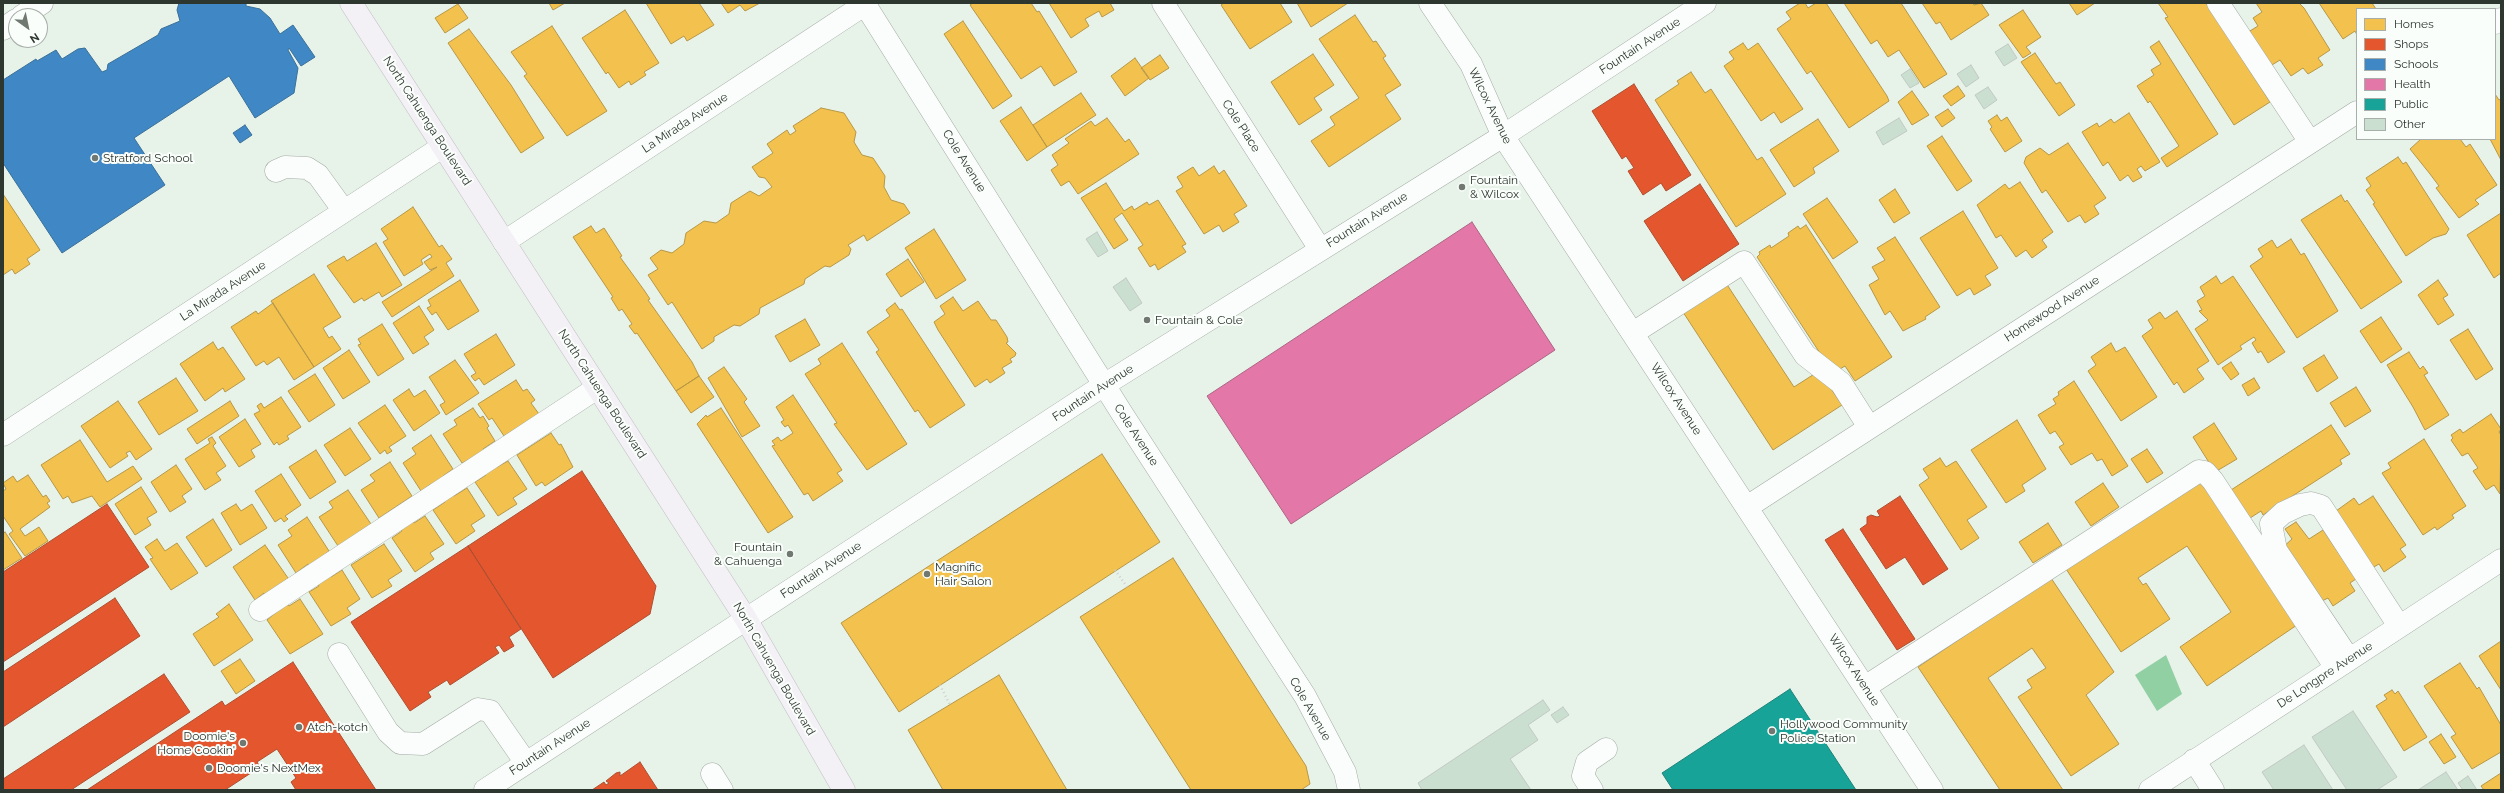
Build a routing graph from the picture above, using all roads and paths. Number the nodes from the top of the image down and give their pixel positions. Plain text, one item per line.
1 (351, 3) edge
2 (865, 3) edge
3 (1163, 3) edge
4 (1430, 3) edge
5 (1705, 3) edge
6 (2218, 3) edge
7 (2356, 113) edge
8 (1503, 136) junction
9 (2310, 142) junction
10 (442, 147) junction
11 (276, 171) dead end
12 (344, 211) junction
13 (504, 242) junction
14 (1320, 249) junction
15 (1633, 332) junction
16 (1104, 385) junction
17 (597, 388) junction
18 (1869, 427) junction
19 (3, 435) edge
20 (1747, 507) junction
21 (2501, 560) edge
22 (1115, 570) dead end
23 (1127, 587) dead end
24 (260, 610) dead end
25 (746, 619) junction
26 (2399, 626) junction
27 (339, 654) dead end
28 (2343, 663) junction
29 (940, 685) dead end
30 (1865, 687) junction
31 (950, 704) dead end
32 (1606, 749) dead end
33 (2194, 760) junction
34 (526, 763) junction
35 (485, 790) edge
36 (844, 790) edge
37 (1349, 790) edge
38 (1592, 790) edge
39 (1932, 790) edge
40 (2150, 790) edge
41 (2213, 790) edge

1 - 10 main road, North Cahuenga Boulevard
2 - 13 street, La Mirada Avenue
2 - 16 street, Cole Avenue
3 - 14 street, Cole Place
4 - 8 street, Wilcox Avenue
5 - 8 street, Fountain Avenue
6 - 9 street
7 - 9 street, Homewood Avenue
8 - 14 street, Fountain Avenue
8 - 15 street, Wilcox Avenue
9 - 18 street, Homewood Avenue
10 - 12 street, La Mirada Avenue
10 - 13 main road, North Cahuenga Boulevard
11 - 12 street
12 - 19 street, La Mirada Avenue
13 - 17 main road, North Cahuenga Boulevard
14 - 16 street, Fountain Avenue
15 - 18 street
15 - 20 street, Wilcox Avenue
16 - 25 street, Fountain Avenue
16 - 37 street, Cole Avenue
17 - 24 street
17 - 25 main road, North Cahuenga Boulevard
18 - 20 street, Homewood Avenue
20 - 30 street, Wilcox Avenue
21 - 26 street, De Longpre Avenue
22 - 23 path
25 - 34 street, Fountain Avenue
25 - 36 main road, North Cahuenga Boulevard
26 - 28 street, De Longpre Avenue
26 - 28 street
27 - 34 street
28 - 30 street
28 - 33 street, De Longpre Avenue
29 - 31 path
30 - 39 street, Wilcox Avenue
32 - 38 street
33 - 40 street, De Longpre Avenue
33 - 41 street
34 - 35 street, Fountain Avenue

